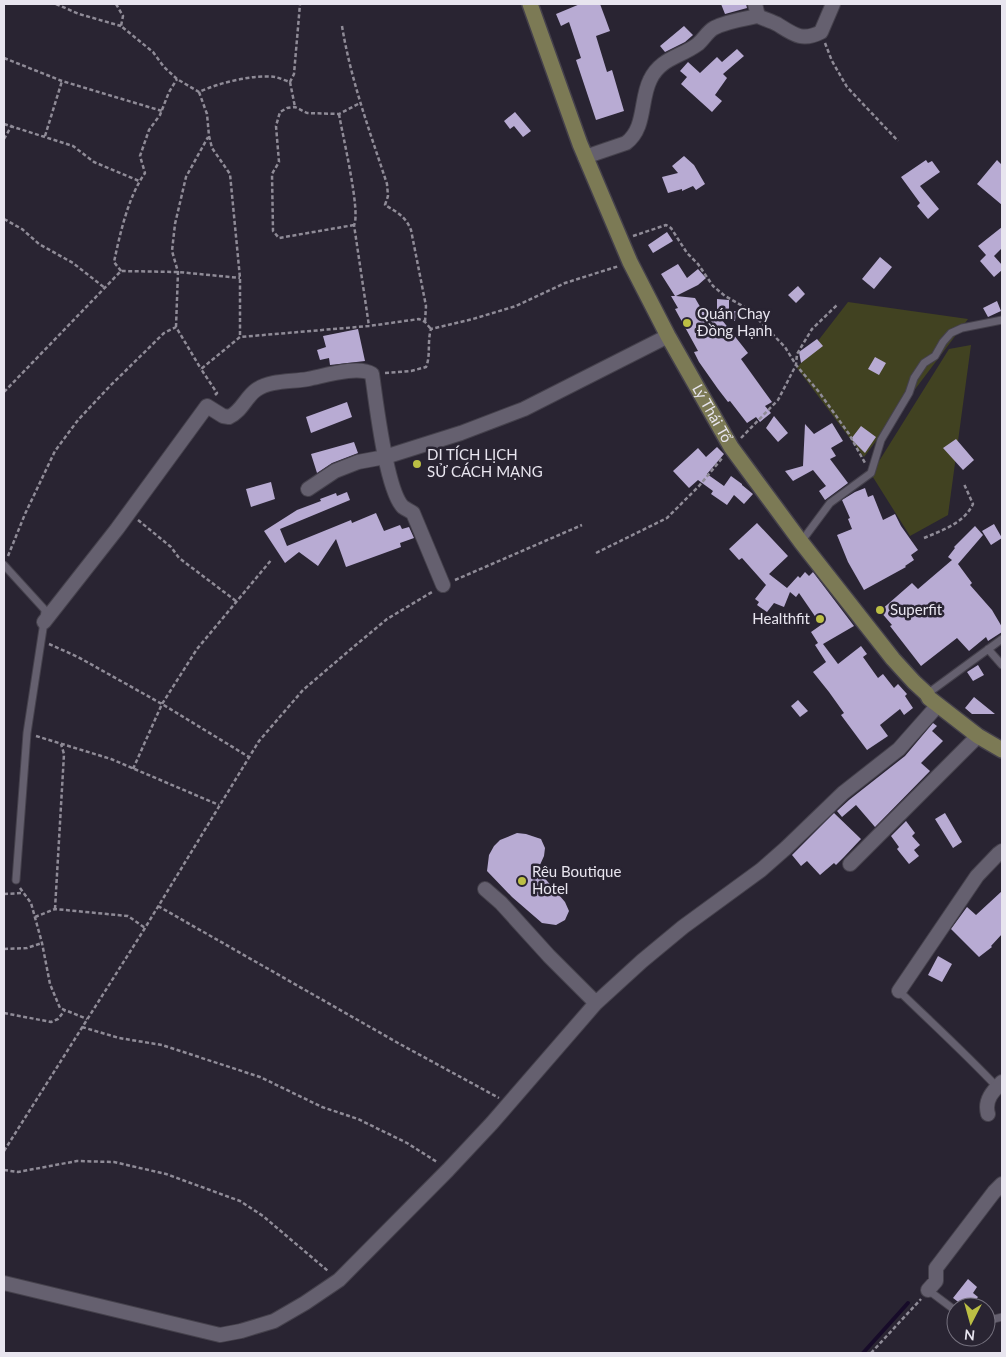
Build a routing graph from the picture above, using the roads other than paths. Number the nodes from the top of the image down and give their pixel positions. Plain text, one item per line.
1 (530, 4) edge
2 (833, 4) edge
3 (757, 10) edge
4 (585, 157) junction
5 (1002, 320) edge
6 (668, 336) junction
7 (385, 457) junction
8 (308, 489) dead end
9 (801, 542) junction
10 (5, 566) edge
11 (443, 586) road end
12 (44, 622) junction
13 (1002, 639) edge
14 (988, 649) junction
15 (1002, 665) edge
16 (928, 694) junction
17 (938, 705) junction
18 (978, 736) junction
19 (1002, 750) edge
20 (1002, 852) edge
21 (850, 864) dead end
22 (16, 880) road end
23 (485, 889) dead end
24 (899, 991) joint
25 (596, 1003) junction
26 (1000, 1084) edge
27 (988, 1114) dead end
28 (1002, 1184) edge
29 (4, 1283) edge
30 (928, 1290) joint
31 (946, 1304) edge

1 - 4 street, Lý Thái Tổ
2 - 3 street
3 - 4 street
4 - 6 street, Lý Thái Tổ
5 - 9 lane
6 - 7 street
6 - 9 street, Lý Thái Tổ
7 - 8 street
7 - 11 street
7 - 12 street
9 - 16 street, Lý Thái Tổ
10 - 12 lane
12 - 22 lane
13 - 14 lane
14 - 15 lane
14 - 16 lane
16 - 17 street, Lý Thái Tổ
17 - 18 street, Lý Thái Tổ
17 - 25 street
18 - 19 street, Lý Thái Tổ
18 - 21 street
20 - 24 street
23 - 25 street
24 - 26 lane
25 - 29 street
26 - 27 street
28 - 30 street
30 - 31 lane

